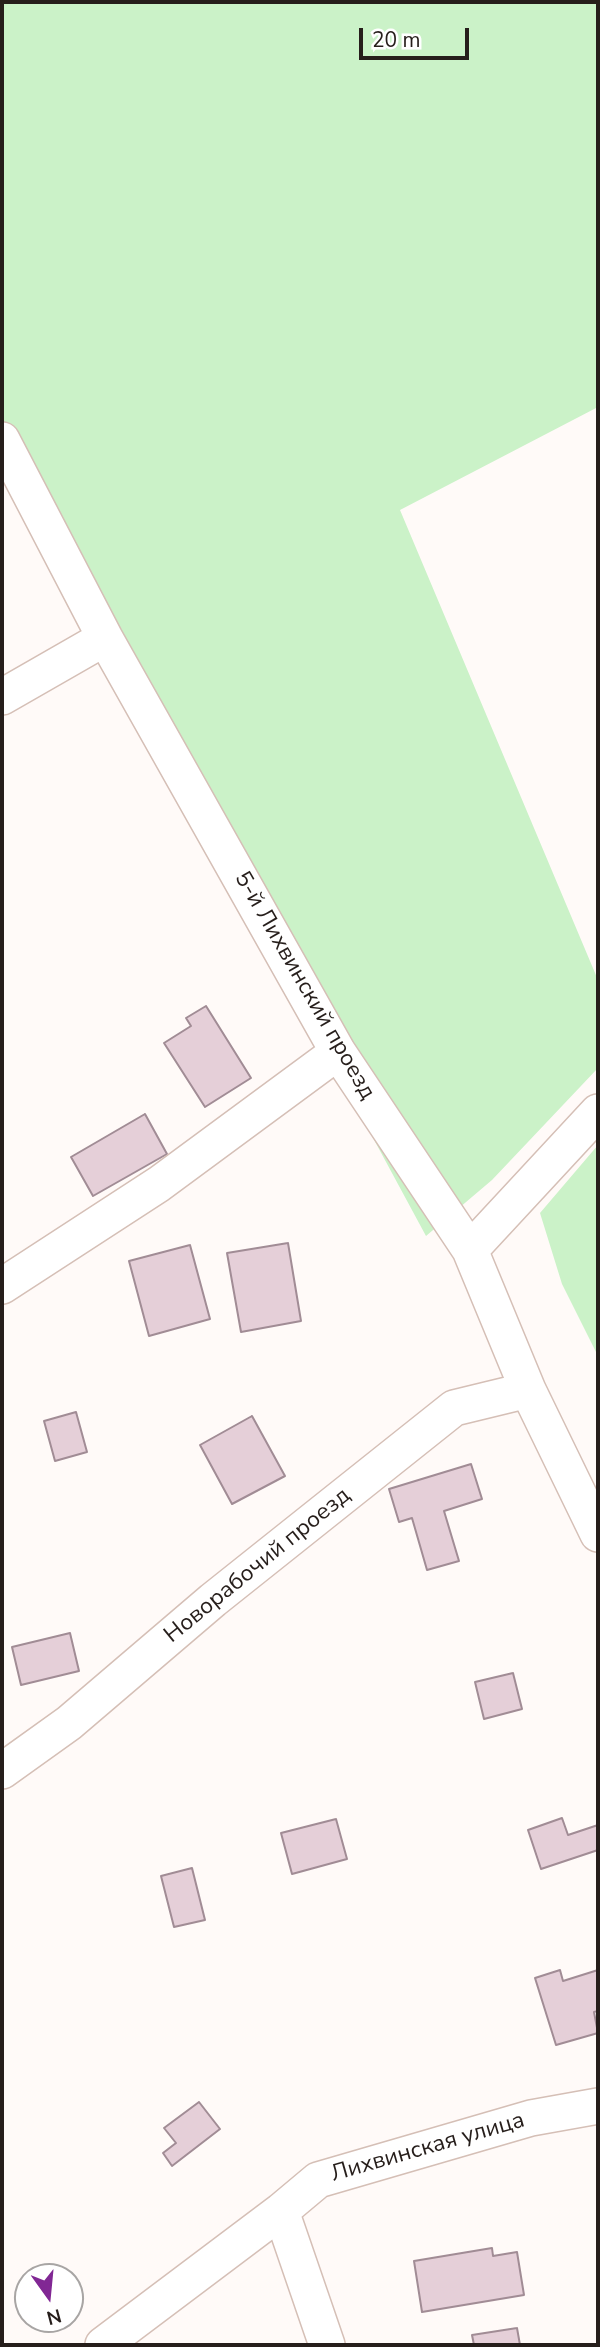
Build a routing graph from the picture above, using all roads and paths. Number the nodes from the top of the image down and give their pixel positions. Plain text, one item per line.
1 (2, 440) edge
2 (105, 638) junction
3 (2, 697) edge
4 (338, 1052) junction
5 (598, 1112) edge
6 (470, 1250) junction
7 (2, 1286) edge
8 (528, 1390) junction
9 (598, 1534) edge
10 (2, 1771) edge
11 (598, 2106) edge
12 (282, 2210) junction
13 (103, 2345) edge
14 (327, 2345) edge

1 - 2 street, 5-й Лихвинский проезд
2 - 3 street
2 - 4 street, 5-й Лихвинский проезд
4 - 6 street, 5-й Лихвинский проезд
4 - 7 street
5 - 6 street
6 - 8 street, 5-й Лихвинский проезд
8 - 9 street, 5-й Лихвинский проезд
8 - 10 street, Новорабочий проезд
11 - 12 street, Лихвинская улица
12 - 13 street, Лихвинская улица
12 - 14 street

